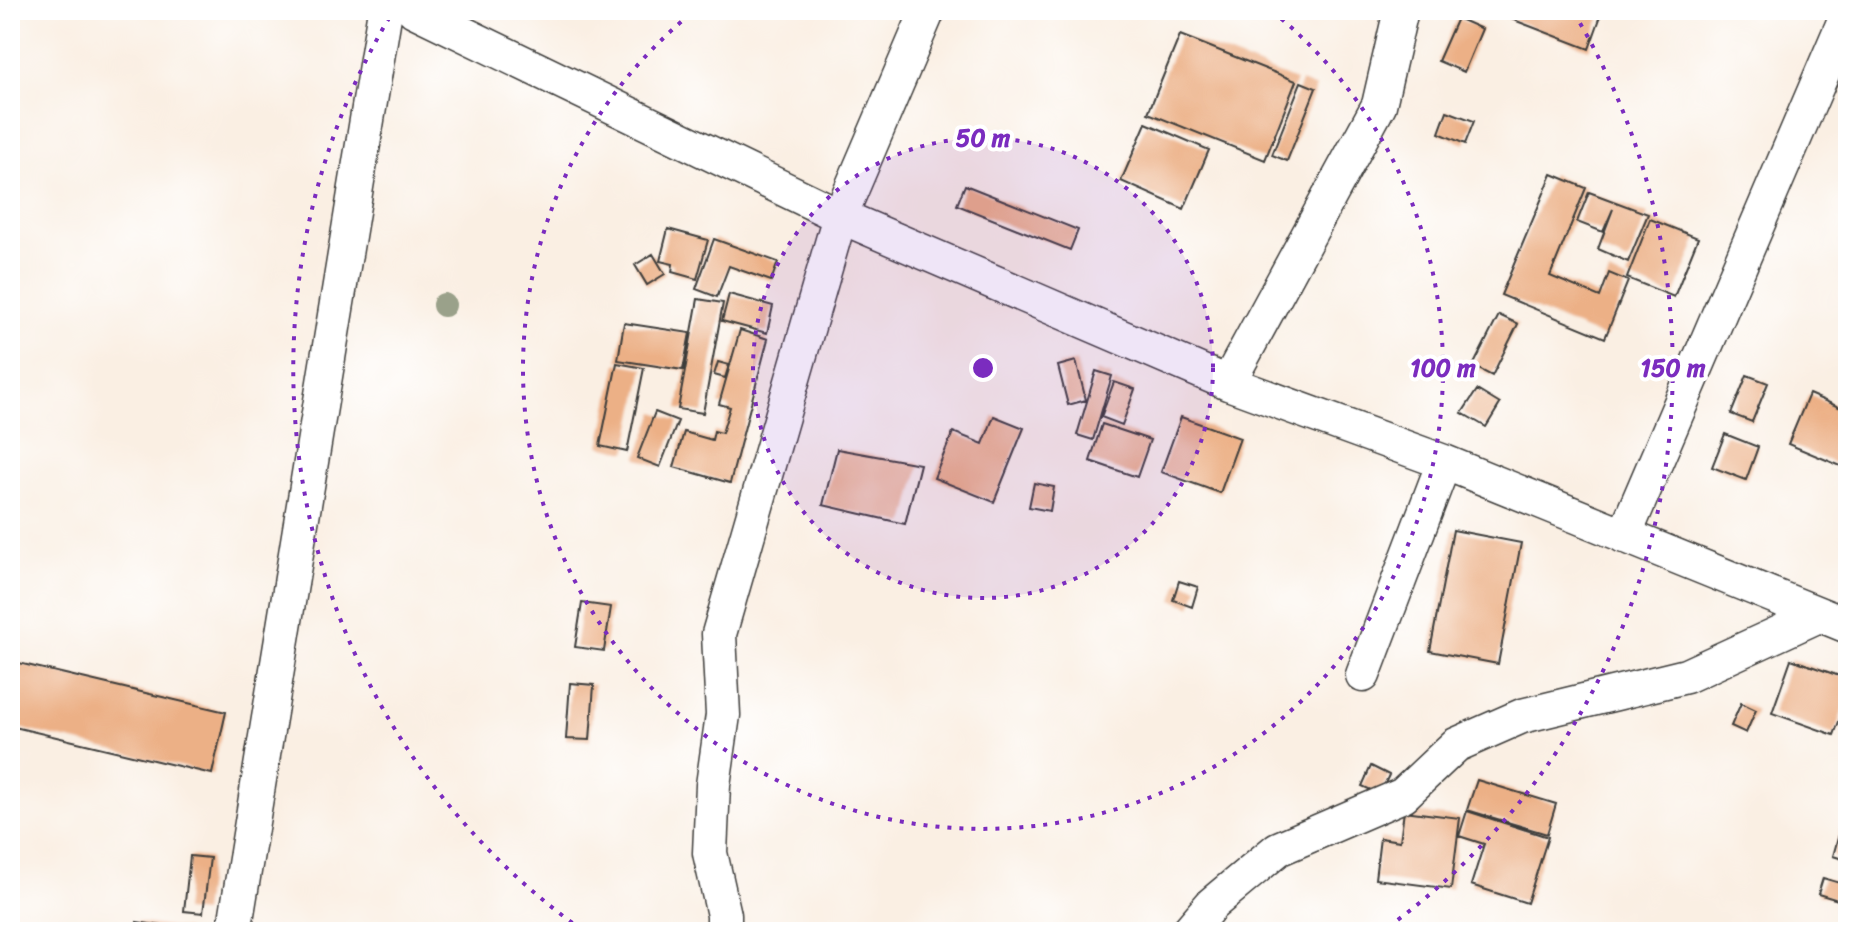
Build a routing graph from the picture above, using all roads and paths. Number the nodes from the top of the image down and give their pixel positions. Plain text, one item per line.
1 (385, 10) edge
2 (414, 10) edge
3 (928, 10) edge
4 (1401, 10) edge
5 (1848, 13) edge
6 (840, 216) junction
7 (1228, 383) junction
8 (1444, 462) junction
9 (1624, 536) junction
10 (1833, 620) edge
11 (1363, 675) dead end
12 (234, 932) edge
13 (724, 932) edge
14 (1188, 932) edge

1 - 12 street
2 - 6 street
3 - 6 street
4 - 7 street
5 - 9 street
6 - 7 street
6 - 13 street
7 - 8 street
8 - 9 street
8 - 11 street
9 - 10 street
10 - 14 street

